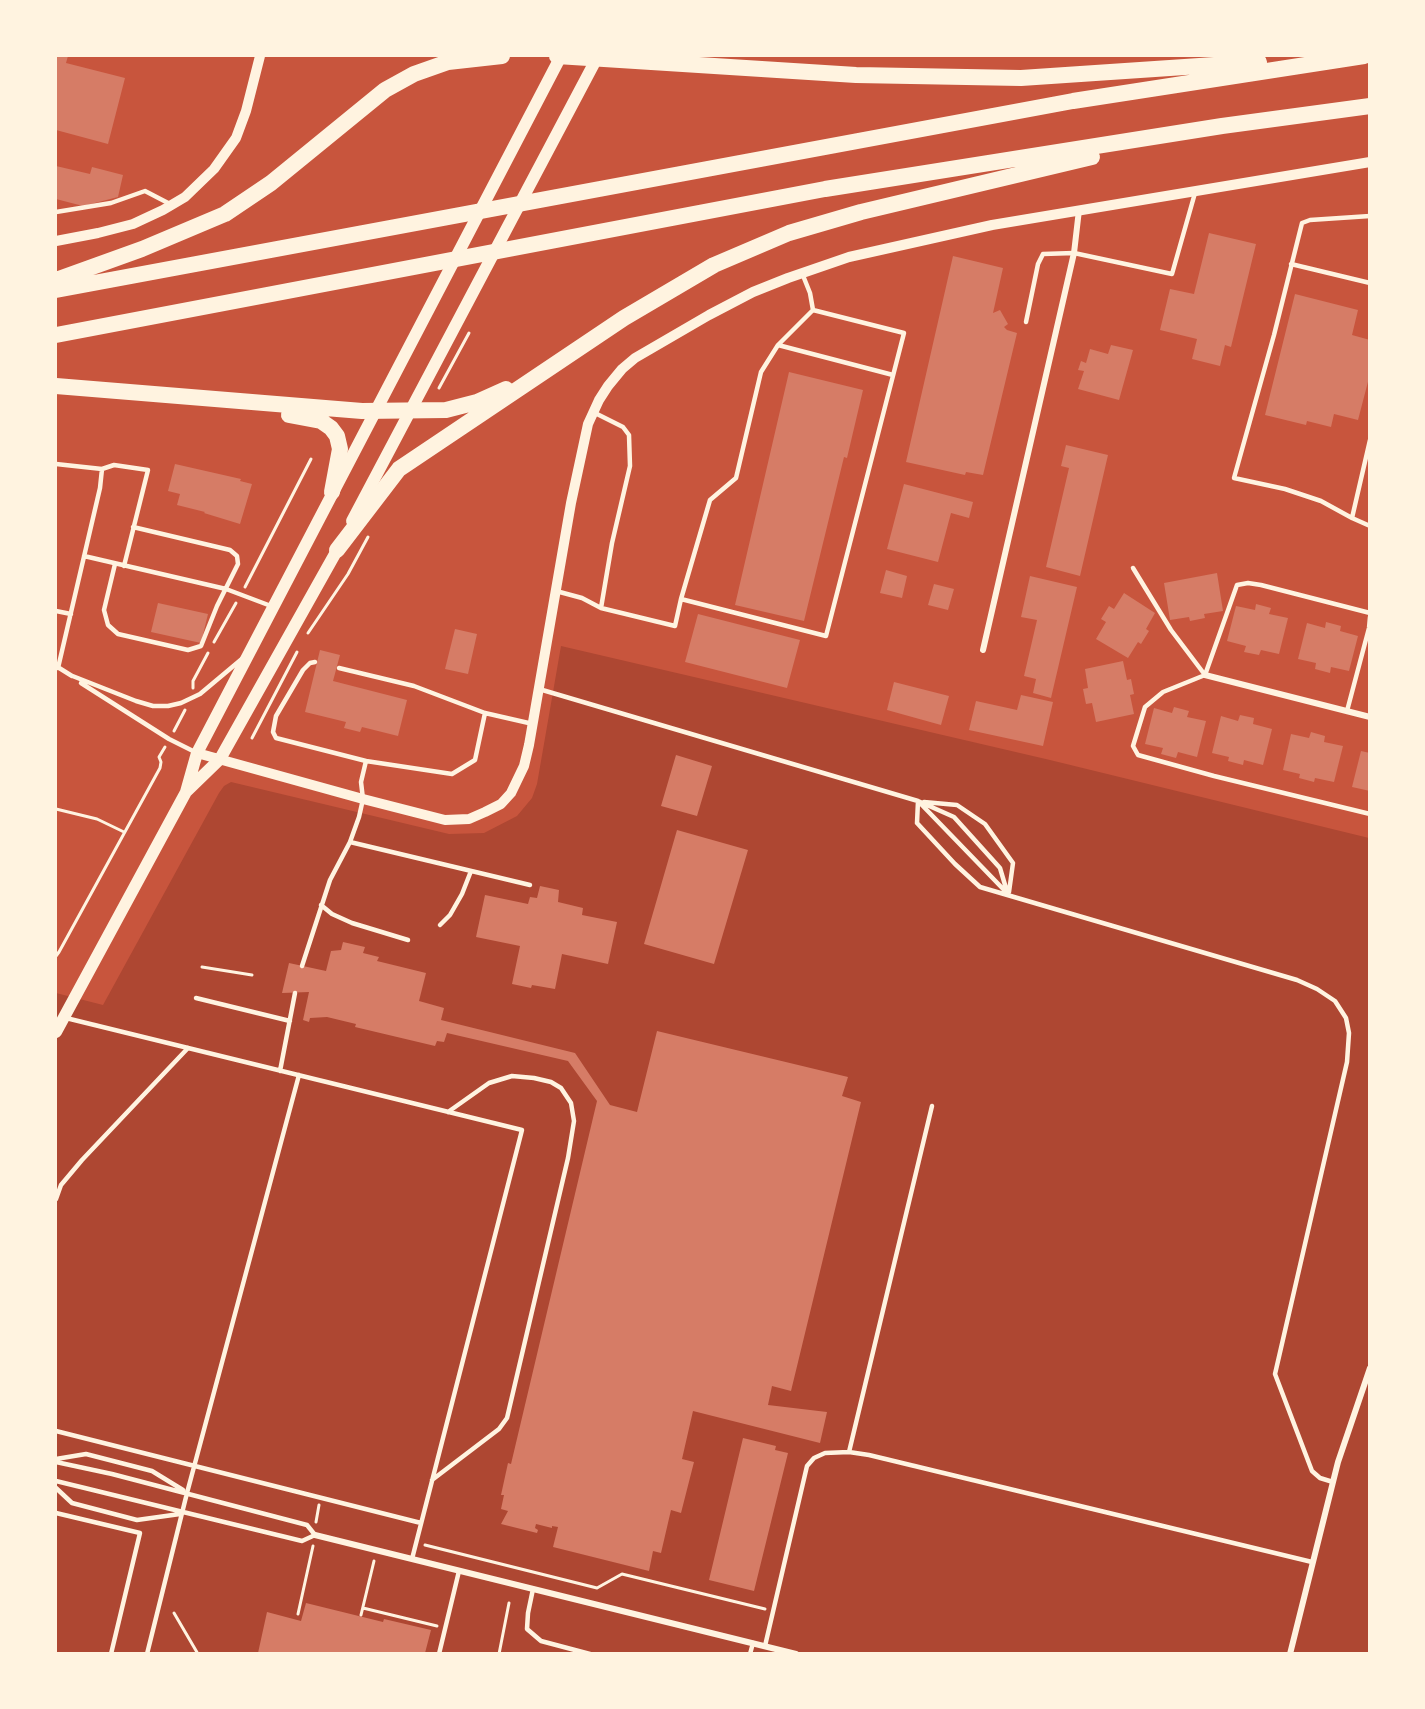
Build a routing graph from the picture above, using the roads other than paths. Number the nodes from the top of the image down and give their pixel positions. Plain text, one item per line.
1 (260, 56) edge
2 (502, 56) edge
3 (560, 56) edge
4 (684, 56) edge
5 (1363, 56) edge
6 (598, 57) edge
7 (710, 65) junction
8 (1370, 106) edge
9 (1222, 126) junction
10 (1370, 162) edge
11 (1196, 190) junction
12 (172, 205) junction
13 (1079, 210) junction
14 (56, 212) edge
15 (1370, 216) edge
16 (56, 241) edge
17 (1074, 253) junction
18 (1291, 264) junction
19 (802, 273) junction
20 (56, 280) edge
21 (1370, 283) edge
22 (56, 290) edge
23 (813, 310) junction
24 (1026, 322) dead end
25 (56, 335) edge
26 (778, 345) junction
27 (547, 370) junction
28 (893, 375) junction
29 (56, 386) edge
30 (220, 401) junction
31 (410, 410) junction
32 (376, 411) junction
33 (593, 412) junction
34 (1370, 440) edge
35 (56, 464) edge
36 (102, 469) junction
37 (332, 492) junction
38 (1352, 518) junction
39 (1370, 526) edge
40 (133, 527) junction
41 (337, 550) junction
42 (84, 556) junction
43 (115, 564) junction
44 (124, 566) junction
45 (1133, 568) dead end
46 (226, 589) junction
47 (556, 591) junction
48 (681, 599) junction
49 (274, 607) junction
50 (601, 608) junction
51 (56, 610) edge
52 (1370, 613) edge
53 (71, 615) junction
54 (1370, 618) edge
55 (983, 650) dead end
56 (248, 655) junction
57 (315, 662) dead end
58 (57, 667) edge
59 (339, 668) dead end
60 (70, 675) junction
61 (1205, 675) junction
62 (539, 689) junction
63 (1347, 711) junction
64 (484, 713) junction
65 (1370, 717) edge
66 (533, 724) junction
67 (197, 753) junction
68 (220, 759) junction
69 (366, 761) junction
70 (186, 792) junction
71 (363, 800) junction
72 (918, 801) junction
73 (1370, 814) edge
74 (350, 842) junction
75 (471, 871) junction
76 (530, 885) dead end
77 (1008, 895) junction
78 (321, 905) junction
79 (440, 925) dead end
80 (408, 940) dead end
81 (302, 966) dead end
82 (295, 993) dead end
83 (196, 998) dead end
84 (63, 1018) junction
85 (290, 1022) junction
86 (56, 1032) edge
87 (188, 1048) junction
88 (280, 1071) junction
89 (299, 1075) junction
90 (932, 1106) dead end
91 (448, 1112) junction
92 (56, 1199) edge
93 (1370, 1368) edge
94 (56, 1431) edge
95 (849, 1452) junction
96 (56, 1460) edge
97 (195, 1466) junction
98 (432, 1480) junction
99 (56, 1481) edge
100 (1333, 1482) junction
101 (56, 1488) edge
102 (188, 1493) junction
103 (182, 1513) junction
104 (56, 1514) edge
105 (422, 1523) junction
106 (315, 1535) junction
107 (412, 1559) junction
108 (1312, 1562) junction
109 (459, 1570) junction
110 (533, 1589) junction
111 (753, 1643) junction
112 (765, 1646) junction
113 (111, 1653) edge
114 (147, 1653) edge
115 (440, 1653) edge
116 (590, 1653) edge
117 (750, 1653) edge
118 (796, 1653) edge
119 (1290, 1653) edge

1 - 12 street
2 - 20 highway
3 - 6 highway
3 - 32 main road
4 - 7 highway
5 - 7 highway
5 - 22 highway
6 - 7 highway
6 - 31 main road
8 - 9 highway
9 - 25 highway
9 - 27 highway
10 - 11 street
11 - 13 street
11 - 17 lane
12 - 14 lane
12 - 16 street
13 - 17 street
13 - 19 street
15 - 18 lane
17 - 24 lane
17 - 55 street
18 - 21 lane
18 - 38 lane
19 - 23 lane
19 - 33 street
23 - 26 lane
23 - 28 lane
26 - 28 lane
26 - 48 lane
27 - 31 highway
27 - 41 highway
28 - 48 lane
29 - 30 highway
30 - 32 highway
30 - 37 highway
31 - 32 highway
31 - 41 main road
32 - 37 main road
33 - 47 street
33 - 50 lane
34 - 38 lane
35 - 36 lane
36 - 40 lane
36 - 42 lane
37 - 49 main road
38 - 39 lane
40 - 44 lane
40 - 46 lane
41 - 68 main road
42 - 43 lane
42 - 53 lane
43 - 44 lane
43 - 46 lane
44 - 46 lane
45 - 61 lane
46 - 49 lane
47 - 50 lane
47 - 62 street
48 - 50 lane
49 - 56 main road
51 - 53 lane
52 - 61 lane
53 - 58 lane
54 - 63 lane
56 - 60 lane
56 - 67 main road
57 - 69 lane
58 - 60 lane
59 - 64 lane
60 - 67 lane
61 - 63 street
61 - 73 lane
62 - 66 street
62 - 72 lane
63 - 65 street
64 - 66 lane
64 - 69 lane
66 - 71 street
67 - 68 street
67 - 70 main road
68 - 70 main road
68 - 71 street
69 - 71 lane
70 - 84 main road
71 - 74 lane
72 - 77 lane
72 - 77 lane
72 - 77 lane
72 - 77 lane
74 - 75 lane
74 - 78 lane
75 - 76 lane
75 - 79 lane
77 - 100 lane
78 - 80 lane
78 - 81 lane
82 - 85 lane
83 - 85 lane
84 - 86 main road
84 - 87 lane
85 - 88 lane
87 - 88 lane
87 - 92 lane
88 - 89 lane
89 - 91 lane
89 - 97 lane
90 - 95 lane
91 - 98 lane
91 - 98 lane
93 - 100 street
94 - 97 lane
95 - 108 lane
95 - 112 lane
96 - 102 lane
96 - 102 lane
97 - 102 lane
97 - 105 lane
98 - 105 lane
99 - 103 lane
100 - 108 street
101 - 103 lane
102 - 103 lane
102 - 106 lane
103 - 106 lane
103 - 114 lane
104 - 113 lane
105 - 107 lane
106 - 107 street
107 - 109 street
108 - 119 street
109 - 110 street
109 - 115 lane
110 - 111 street
110 - 116 lane
111 - 112 street
111 - 117 lane
112 - 118 street

